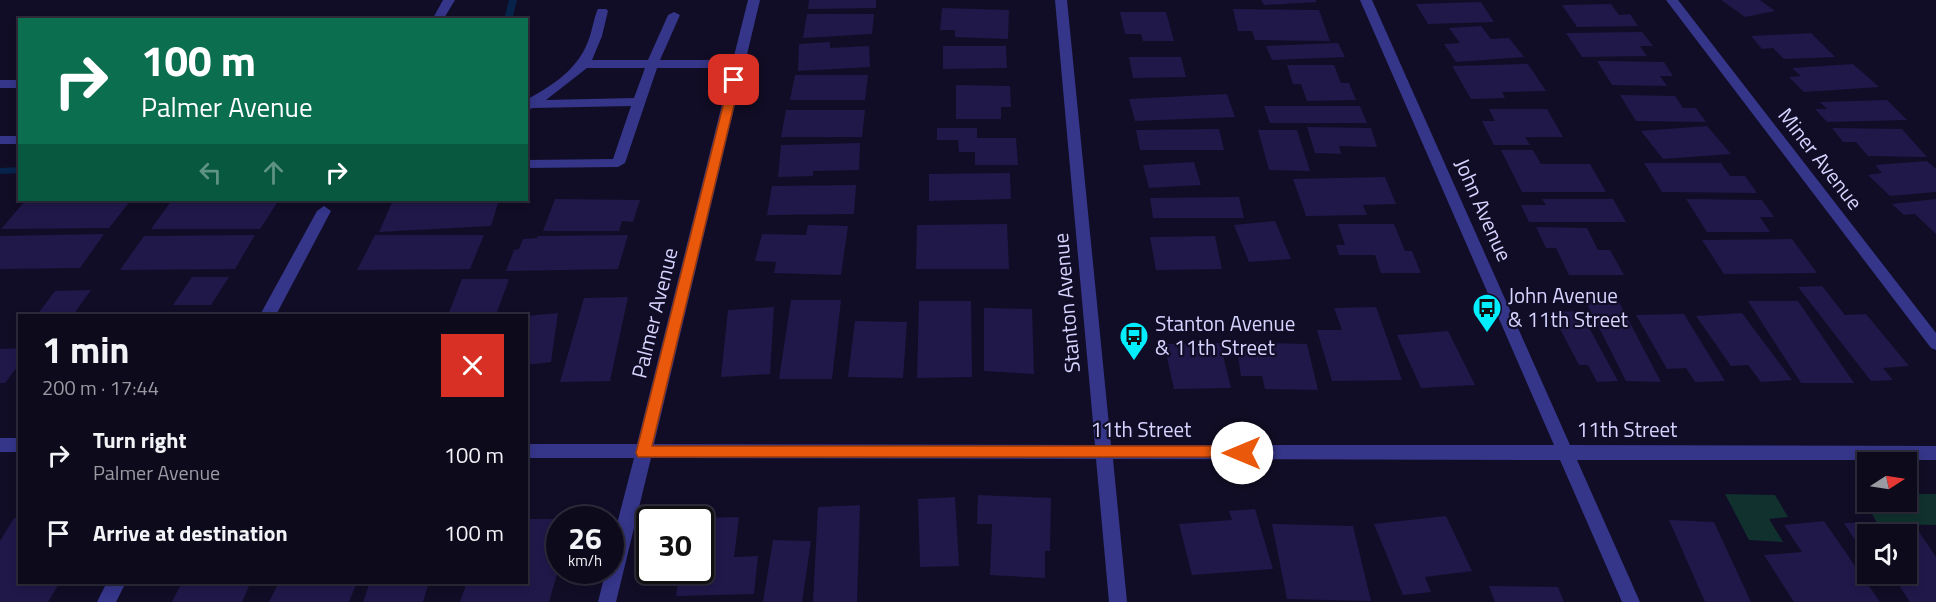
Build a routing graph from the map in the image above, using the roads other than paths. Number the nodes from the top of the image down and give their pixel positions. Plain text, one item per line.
1 (449, 0) edge
2 (754, 0) edge
3 (1062, 0) edge
4 (1366, 0) edge
5 (1672, 0) edge
6 (602, 10) dead end
7 (674, 15) dead end
8 (438, 18) edge
9 (584, 64) junction
10 (652, 64) junction
11 (738, 64) junction
12 (0, 84) edge
13 (18, 84) edge
14 (639, 102) junction
15 (528, 105) edge
16 (0, 140) edge
17 (18, 140) edge
18 (528, 164) edge
19 (324, 211) dead end
20 (269, 314) edge
21 (1936, 344) edge
22 (0, 445) edge
23 (18, 445) edge
24 (528, 451) edge
25 (1104, 452) junction
26 (643, 453) junction
27 (1565, 453) junction
28 (1936, 453) edge
29 (116, 584) edge
30 (106, 602) edge
31 (608, 602) edge
32 (1118, 602) edge
33 (1631, 602) edge

1 - 8 street
2 - 11 street, Palmer Avenue
3 - 25 street, Stanton Avenue
4 - 27 street, John Avenue
5 - 21 street, Miner Avenue
6 - 9 street
7 - 10 street
9 - 10 street
9 - 15 street
10 - 11 street
10 - 14 street
11 - 26 street, Palmer Avenue
12 - 13 street
14 - 15 street
14 - 18 street
16 - 17 street
19 - 20 street
22 - 23 street
24 - 26 street, 11th Street
25 - 26 street, 11th Street
25 - 27 street, 11th Street
25 - 32 street, Stanton Avenue
26 - 31 street, Palmer Avenue
27 - 28 street, 11th Street
27 - 33 street, John Avenue
29 - 30 street

